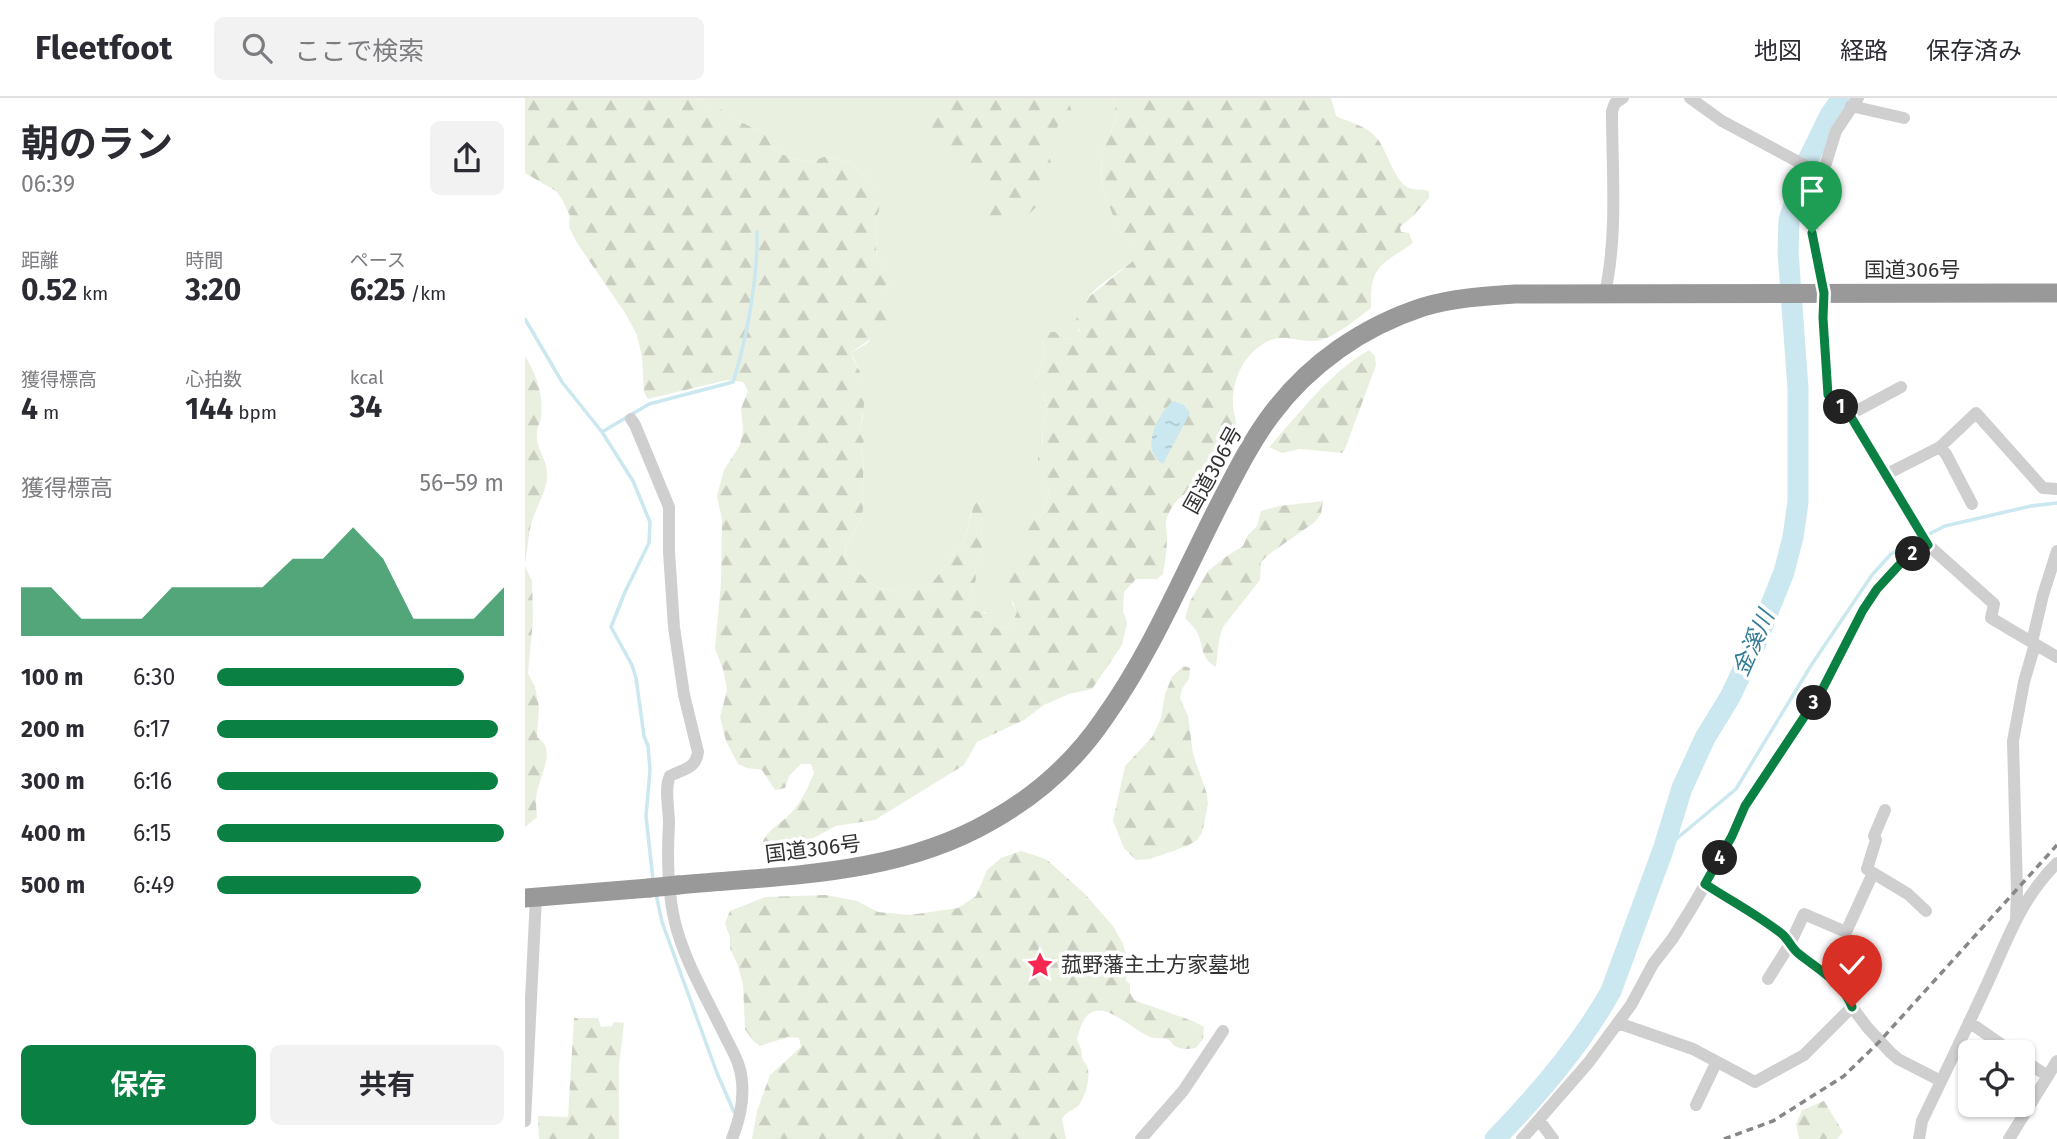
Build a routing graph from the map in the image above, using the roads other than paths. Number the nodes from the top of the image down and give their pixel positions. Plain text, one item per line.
1 (1623, 98) edge
2 (1690, 98) edge
3 (1854, 102) edge
4 (1904, 118) dead end
5 (1818, 173) junction
6 (1605, 293) junction
7 (1816, 293) junction
8 (2057, 293) edge
9 (1901, 387) dead end
10 (1849, 415) junction
11 (631, 419) dead end
12 (1940, 447) junction
13 (1885, 475) junction
14 (2057, 489) edge
15 (1972, 504) dead end
16 (1926, 543) junction
17 (2057, 551) edge
18 (2034, 643) junction
19 (2057, 657) edge
20 (1885, 810) dead end
21 (2057, 863) edge
22 (1873, 873) junction
23 (1705, 884) junction
24 (530, 897) edge
25 (1926, 911) dead end
26 (2015, 919) junction
27 (1790, 944) junction
28 (1768, 979) dead end
29 (1852, 1007) junction
30 (1618, 1020) junction
31 (1969, 1022) junction
32 (1223, 1031) dead end
33 (1995, 1040) edge
34 (2057, 1061) edge
35 (1716, 1063) junction
36 (2035, 1067) edge
37 (2048, 1076) junction
38 (1941, 1081) junction
39 (1696, 1105) dead end
40 (1539, 1120) junction
41 (525, 1121) edge
42 (731, 1139) edge
43 (1141, 1139) edge
44 (1522, 1139) edge
45 (1553, 1139) edge
46 (1919, 1139) edge
47 (2009, 1139) edge

1 - 6 street
2 - 5 street
3 - 4 street
3 - 5 street
5 - 7 street
6 - 7 highway, 国道306号
6 - 24 highway, 国道306号, bridge
7 - 8 highway, 国道306号
7 - 10 street
9 - 10 street
10 - 13 street
11 - 42 street
12 - 13 street
12 - 14 street
12 - 15 street
13 - 16 street
16 - 18 street
16 - 23 street
17 - 18 street
18 - 19 street
18 - 26 street
20 - 22 street
21 - 26 street
22 - 25 street
22 - 27 street
23 - 27 street
23 - 30 street
24 - 41 street
26 - 31 street
27 - 28 street
27 - 29 street
29 - 35 street
29 - 38 street
30 - 35 street
30 - 40 street
31 - 33 street
31 - 38 street
32 - 43 street
34 - 37 street
35 - 39 street
36 - 37 street
37 - 47 street
38 - 46 street
40 - 44 street
40 - 45 street

